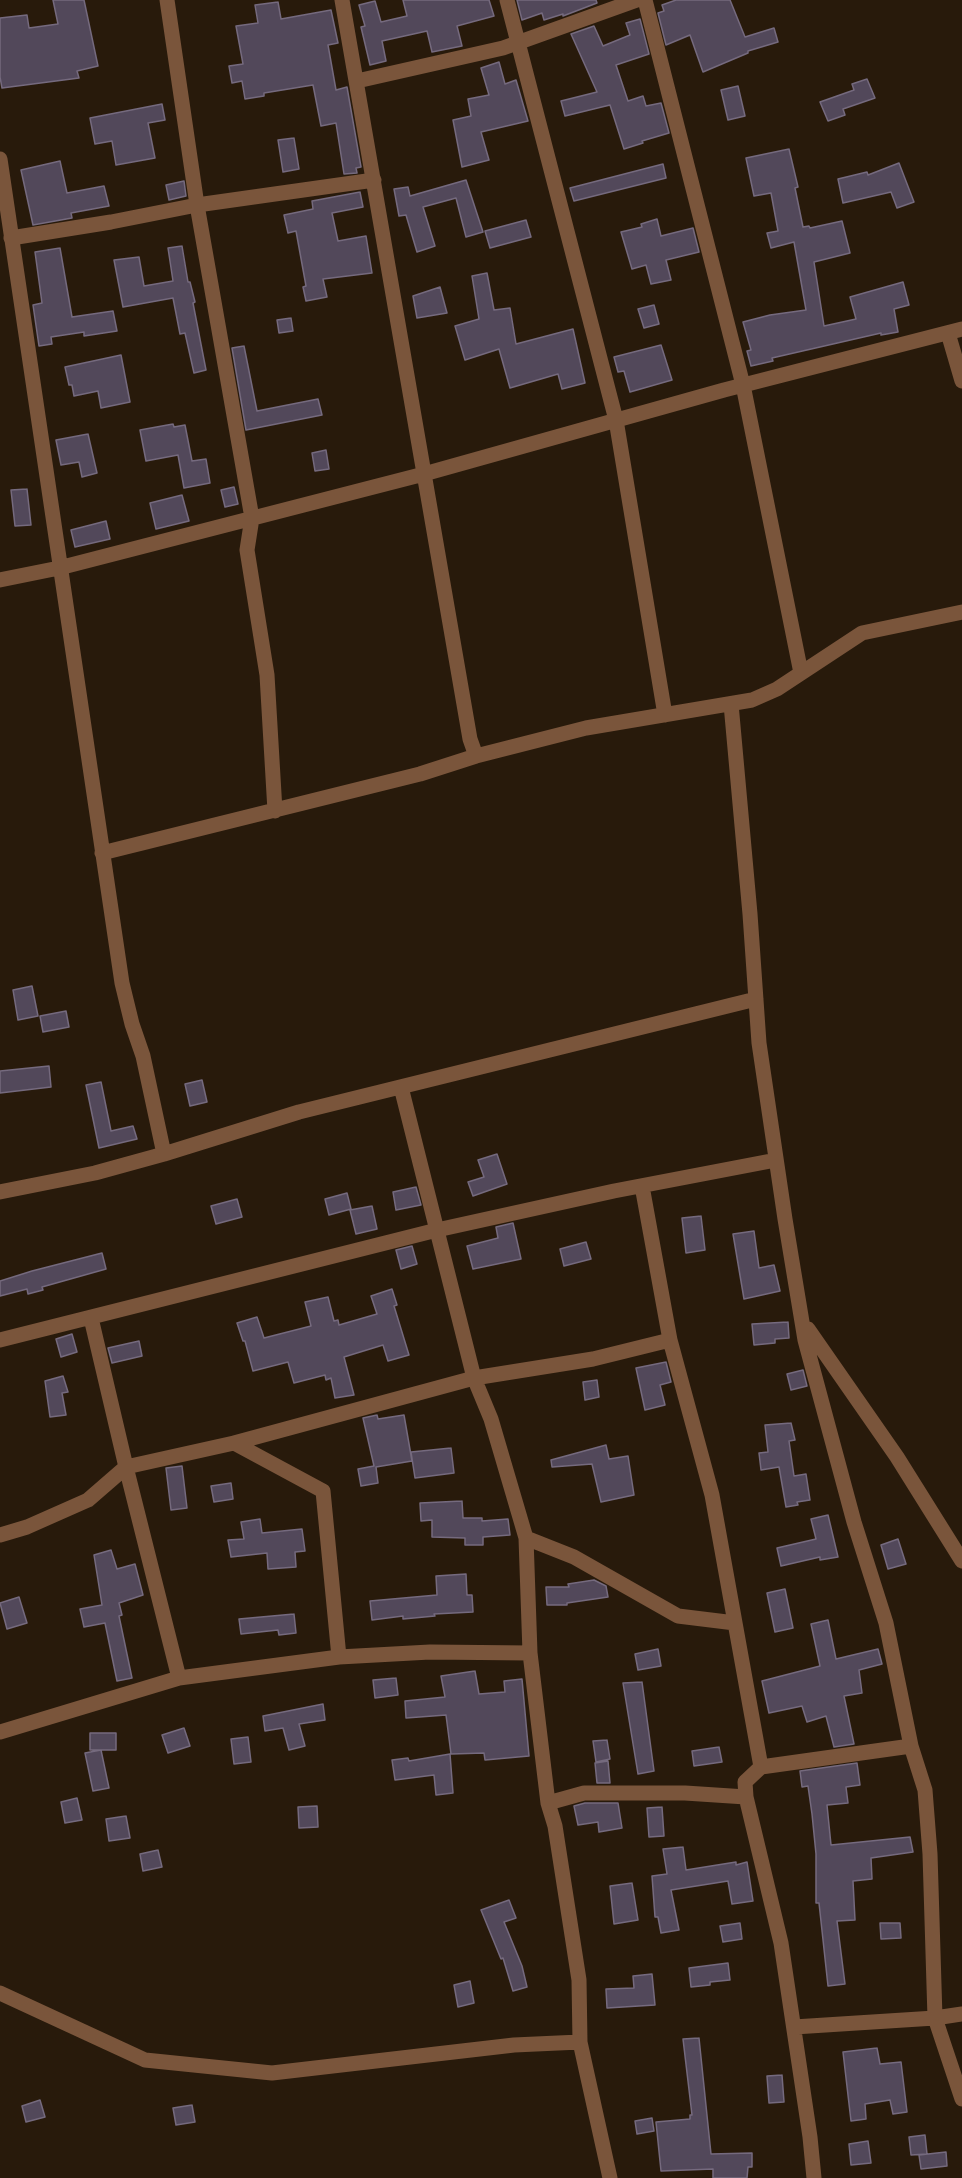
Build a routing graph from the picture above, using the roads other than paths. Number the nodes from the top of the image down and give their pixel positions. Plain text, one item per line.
1 (167, 0) edge
2 (342, 0) edge
3 (507, 0) edge
4 (637, 0) edge
5 (645, 0) edge
6 (518, 42) junction
7 (357, 81) junction
8 (0, 159) edge
9 (374, 180) junction
10 (197, 205) junction
11 (11, 238) junction
12 (955, 331) edge
13 (962, 381) edge
14 (743, 385) junction
15 (616, 420) junction
16 (424, 474) junction
17 (252, 518) junction
18 (60, 568) junction
19 (0, 580) edge
20 (962, 612) edge
21 (801, 673) junction
22 (731, 704) junction
23 (665, 715) junction
24 (476, 756) junction
25 (275, 811) junction
26 (102, 853) junction
27 (756, 999) junction
28 (401, 1087) junction
29 (164, 1154) junction
30 (776, 1160) junction
31 (642, 1185) junction
32 (0, 1192) edge
33 (436, 1230) junction
34 (91, 1318) junction
35 (802, 1319) junction
36 (0, 1340) edge
37 (670, 1340) junction
38 (474, 1378) junction
39 (234, 1443) junction
40 (126, 1467) junction
41 (0, 1535) edge
42 (526, 1538) junction
43 (962, 1561) edge
44 (735, 1623) junction
45 (530, 1653) junction
46 (339, 1658) junction
47 (180, 1678) junction
48 (0, 1732) edge
49 (911, 1746) junction
50 (761, 1767) junction
51 (746, 1797) junction
52 (548, 1803) junction
53 (0, 1993) edge
54 (962, 2014) edge
55 (935, 2018) junction
56 (794, 2027) junction
57 (580, 2042) junction
58 (962, 2099) edge
59 (610, 2178) edge
60 (814, 2178) edge

1 - 10 street
2 - 7 street
3 - 6 street
4 - 6 street
5 - 14 street
6 - 7 street
6 - 15 street
7 - 9 street
8 - 11 street
9 - 10 street
9 - 16 street
10 - 11 street
10 - 17 street
11 - 18 street
12 - 13 street
12 - 14 street
14 - 15 street
14 - 21 street
15 - 16 street
15 - 23 street
16 - 17 street
16 - 24 street
17 - 18 street
17 - 25 street
18 - 19 street
18 - 26 street
20 - 21 street
21 - 22 street
22 - 23 street
22 - 27 street
23 - 24 street
24 - 25 street
25 - 26 street
26 - 29 street
27 - 28 street
27 - 30 street
28 - 29 street
28 - 33 street
29 - 32 street
30 - 31 street
30 - 35 street
31 - 33 street
31 - 37 street
33 - 34 street
33 - 38 street
34 - 36 street
34 - 40 street
35 - 43 street
35 - 49 street
37 - 38 street
37 - 44 street
38 - 39 street
38 - 42 street
39 - 40 street
39 - 46 street
40 - 41 street
40 - 47 street
42 - 44 street
42 - 45 street
44 - 50 street
45 - 46 street
45 - 52 street
46 - 47 street
47 - 48 street
49 - 50 street
49 - 55 street
50 - 51 street
51 - 52 street
51 - 56 street
52 - 57 street
53 - 57 street
54 - 55 street
55 - 56 street
55 - 58 street
56 - 60 street
57 - 59 street

